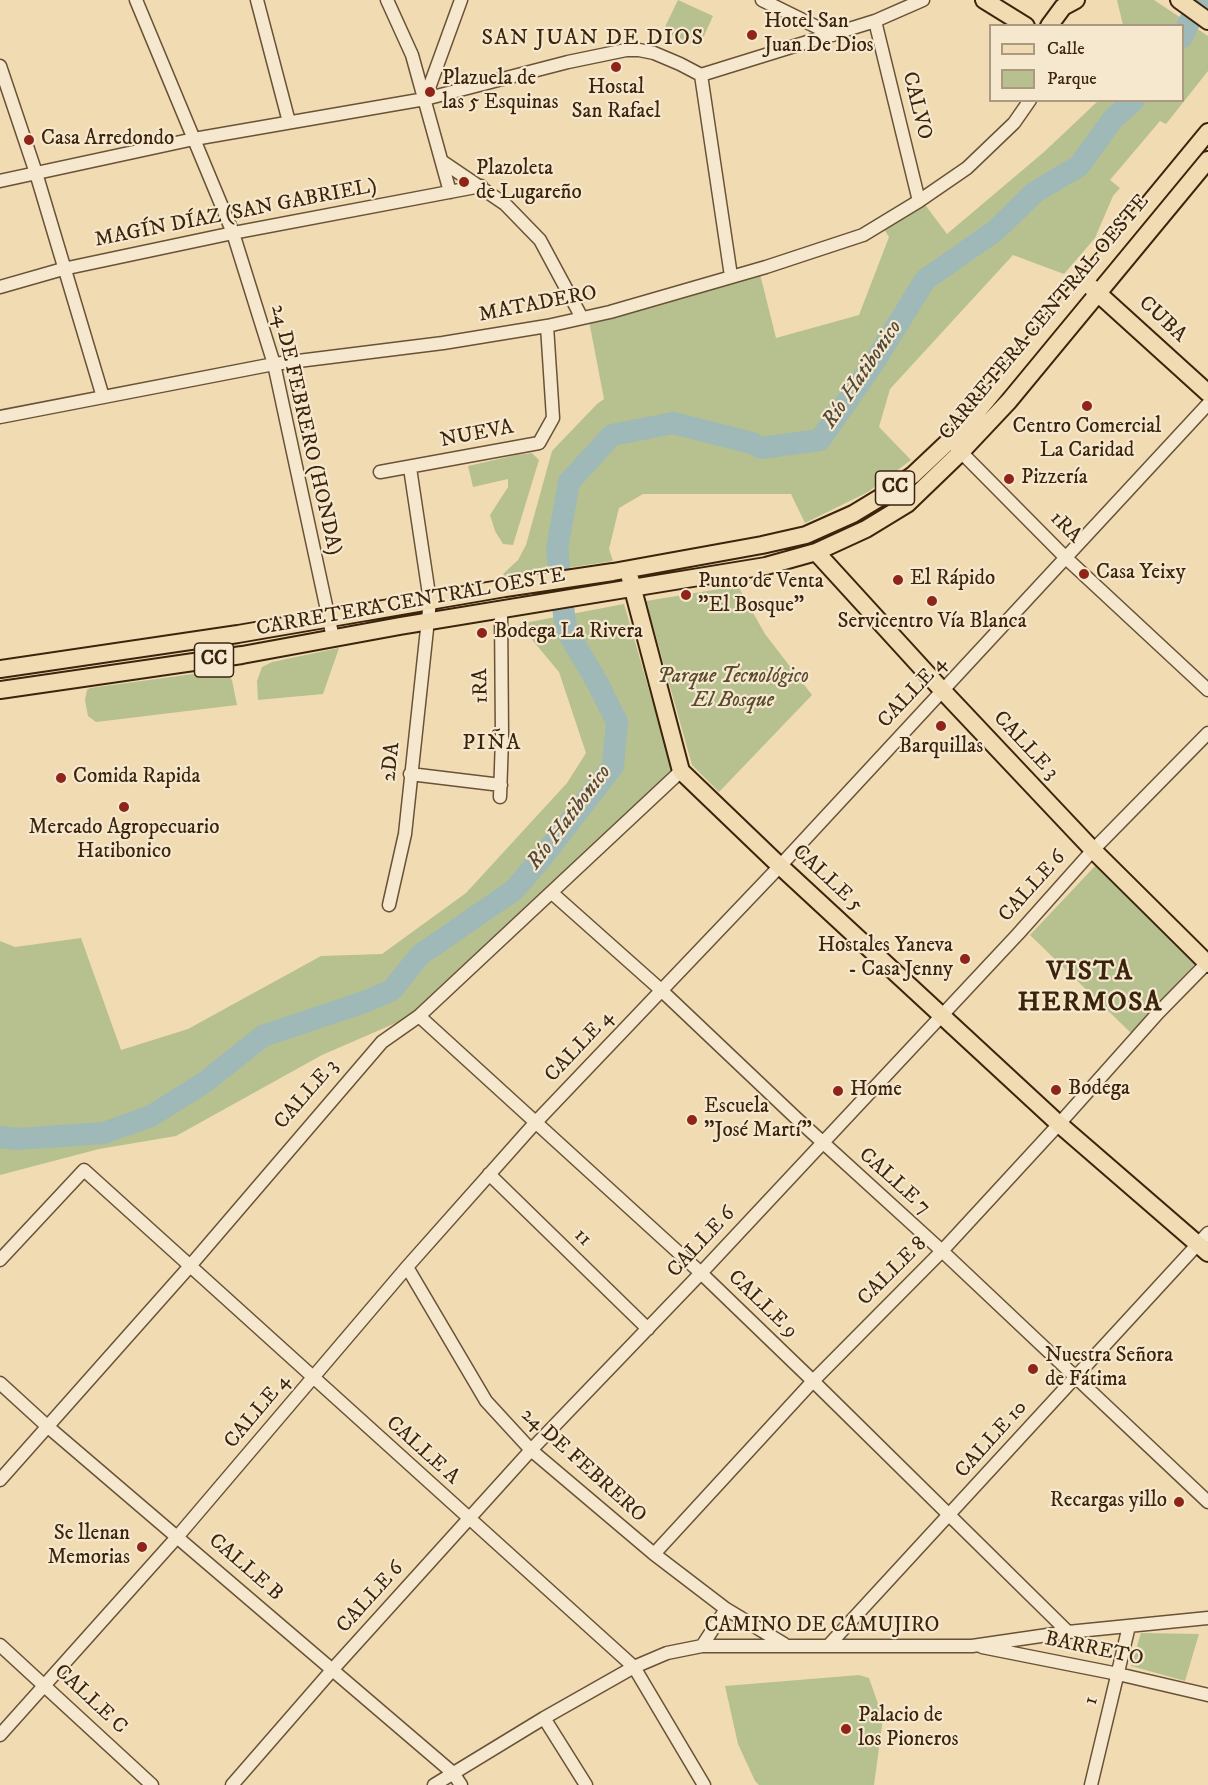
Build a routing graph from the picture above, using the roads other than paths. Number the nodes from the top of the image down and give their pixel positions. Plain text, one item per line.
1 (136, 0) edge
2 (257, 0) edge
3 (387, 0) edge
4 (460, 0) edge
5 (762, 0) edge
6 (923, 0) edge
7 (984, 0) edge
8 (1076, 0) edge
9 (1179, 0) edge
10 (1056, 13) edge
11 (875, 21) junction
12 (1208, 21) edge
13 (1023, 24) edge
14 (833, 35) junction
15 (0, 66) edge
16 (701, 75) junction
17 (425, 99) junction
18 (1029, 102) edge
19 (289, 122) junction
20 (1208, 132) edge
21 (194, 139) junction
22 (1208, 160) edge
23 (443, 162) junction
24 (36, 173) junction
25 (0, 181) edge
26 (482, 186) junction
27 (450, 192) junction
28 (920, 201) junction
29 (233, 232) junction
30 (63, 269) junction
31 (731, 276) junction
32 (1084, 280) junction
33 (0, 287) edge
34 (1098, 293) junction
35 (1117, 309) junction
36 (1085, 310) junction
37 (582, 318) junction
38 (547, 326) junction
39 (274, 364) junction
40 (1208, 393) edge
41 (103, 396) junction
42 (1208, 404) edge
43 (0, 417) edge
44 (955, 446) junction
45 (410, 468) junction
46 (380, 472) dead end
47 (816, 552) junction
48 (1066, 558) junction
49 (621, 571) junction
50 (624, 590) junction
51 (430, 601) junction
52 (505, 609) junction
53 (329, 619) junction
54 (427, 621) junction
55 (333, 638) junction
56 (72, 660) junction
57 (0, 669) edge
58 (75, 680) junction
59 (0, 690) edge
60 (942, 690) junction
61 (1208, 690) edge
62 (1208, 733) edge
63 (681, 771) junction
64 (410, 774) junction
65 (1093, 850) junction
66 (780, 866) junction
67 (552, 893) junction
68 (389, 905) dead end
69 (1208, 963) edge
70 (661, 990) junction
71 (942, 1015) junction
72 (419, 1016) junction
73 (535, 1123) junction
74 (1059, 1124) junction
75 (822, 1143) junction
76 (489, 1174) junction
77 (1204, 1243) edge
78 (942, 1251) junction
79 (0, 1260) edge
80 (190, 1266) junction
81 (407, 1267) junction
82 (700, 1273) junction
83 (648, 1329) junction
84 (1075, 1376) junction
85 (312, 1378) junction
86 (813, 1381) junction
87 (0, 1383) edge
88 (47, 1426) junction
89 (531, 1450) junction
90 (0, 1480) edge
91 (1208, 1502) edge
92 (950, 1515) junction
93 (469, 1519) junction
94 (178, 1536) junction
95 (654, 1554) junction
96 (726, 1609) junction
97 (1208, 1618) edge
98 (1129, 1626) junction
99 (1068, 1632) junction
100 (0, 1645) edge
101 (785, 1645) junction
102 (702, 1646) junction
103 (828, 1646) junction
104 (972, 1646) junction
105 (634, 1667) junction
106 (333, 1669) junction
107 (1118, 1674) junction
108 (44, 1684) junction
109 (1208, 1695) edge
110 (544, 1718) junction
111 (0, 1735) edge
112 (453, 1773) junction
113 (152, 1785) edge
114 (232, 1785) edge
115 (434, 1785) edge
116 (461, 1785) edge
117 (586, 1785) edge
118 (704, 1785) edge
119 (1091, 1785) edge

1 - 21 street, 24 DE FEBRERO (HONDA)
2 - 19 street
3 - 17 street
4 - 17 street
5 - 14 street
6 - 11 street
7 - 13 main road
8 - 10 main road
9 - 12 main road
11 - 14 street
11 - 28 street, CALVO
14 - 16 street
15 - 24 street
16 - 17 street
16 - 31 street
17 - 19 street
17 - 23 street
18 - 28 street, MATADERO
19 - 21 street
20 - 32 main road, CARRETERA CENTRAL OESTE / CC
21 - 24 street
21 - 29 street, 24 DE FEBRERO (HONDA)
22 - 34 main road, CARRETERA CENTRAL OESTE
23 - 26 street
23 - 27 street
24 - 25 street
24 - 30 street
26 - 27 street, MAGÍN DÍAZ (SAN GABRIEL)
26 - 37 street
27 - 29 street, MAGÍN DÍAZ (SAN GABRIEL)
28 - 31 street, MATADERO
29 - 30 street, MAGÍN DÍAZ (SAN GABRIEL)
29 - 39 street, 24 DE FEBRERO (HONDA)
30 - 33 street, MAGÍN DÍAZ (SAN GABRIEL)
30 - 41 street
31 - 37 street, MATADERO
32 - 34 main road, CUBA
32 - 44 main road, CARRETERA CENTRAL OESTE / CC
34 - 35 main road, CUBA
34 - 36 main road, CARRETERA CENTRAL OESTE / CC
35 - 36 main road
35 - 40 main road, CUBA
36 - 44 main road, CARRETERA CENTRAL OESTE / CC
37 - 38 street, MATADERO
38 - 39 street, MATADERO
38 - 45 street, NUEVA
39 - 41 street, MATADERO
39 - 53 street, 24 DE FEBRERO (HONDA)
41 - 43 street, MATADERO
42 - 48 street, CALLE 4
44 - 47 main road, CARRETERA CENTRAL OESTE / CC
44 - 48 street, 1RA
44 - 49 main road, CARRETERA CENTRAL OESTE / CC
45 - 46 street, NUEVA
45 - 51 street
47 - 50 main road, CC
47 - 60 main road, CALLE 3
48 - 60 street, CALLE 4
48 - 61 street, 1RA
49 - 50 main road
49 - 51 main road, CARRETERA CENTRAL OESTE / CC
50 - 52 main road, CARRETERA CENTRAL OESTE / CC
50 - 63 main road
51 - 53 main road, CARRETERA CENTRAL OESTE / CC
51 - 54 street
52 - 54 main road, CARRETERA CENTRAL OESTE / CC
52 - 64 street, 1RA
53 - 55 street, 24 DE FEBRERO (HONDA)
53 - 56 main road, CARRETERA CENTRAL OESTE / CC
54 - 55 main road, CARRETERA CENTRAL OESTE / CC
54 - 64 street, 2DA
55 - 58 main road, CARRETERA CENTRAL OESTE / CC
56 - 57 main road, CARRETERA CENTRAL OESTE / CC
56 - 58 main road
58 - 59 main road, CARRETERA CENTRAL OESTE / CC
60 - 65 main road, CALLE 3
60 - 66 street, CALLE 4
62 - 65 street, CALLE 6
63 - 66 main road, CALLE 5
63 - 67 street, CALLE 3
64 - 68 street, 2DA
65 - 69 main road, CALLE 3
65 - 71 street, CALLE 6
66 - 70 street, CALLE 4
66 - 71 main road, CALLE 5
67 - 70 street, CALLE 7
67 - 72 street, CALLE 3
69 - 74 street, CALLE 8
70 - 73 street, CALLE 4
70 - 75 street, CALLE 7
71 - 74 main road, CALLE 5
71 - 75 street, CALLE 6
72 - 73 street, CALLE 9
72 - 80 street, CALLE 3
73 - 76 street, CALLE 4
73 - 82 street, CALLE 9
74 - 77 main road, CALLE 5
74 - 78 street, CALLE 8
75 - 78 street, CALLE 7
75 - 82 street, CALLE 6
76 - 81 street, CALLE 4
76 - 83 street, 11
77 - 84 street, CALLE 10
78 - 84 street, CALLE 7
78 - 86 street, CALLE 8
79 - 80 street, CALLE A
80 - 85 street, CALLE A
80 - 88 street, CALLE 3
81 - 85 street, CALLE 4
81 - 89 street, 24 DE FEBRERO
82 - 83 street, CALLE 6
82 - 86 street, CALLE 9
83 - 89 street, CALLE 6
84 - 91 street, CALLE 7
84 - 92 street, CALLE 10
85 - 93 street, CALLE A
85 - 94 street, CALLE 4
86 - 92 street, CALLE 9
86 - 95 street, CALLE 8
87 - 88 street, CALLE B
88 - 90 street, CALLE 3
88 - 94 street, CALLE B
89 - 93 street, CALLE 6
89 - 95 street, 24 DE FEBRERO
92 - 99 street, CALLE 9
92 - 103 street, CALLE 10
93 - 105 street, CALLE A
93 - 106 street, CALLE 6
94 - 106 street, CALLE B
94 - 108 street, CALLE 4
95 - 96 street, 24 DE FEBRERO
96 - 101 street, 24 DE FEBRERO
96 - 102 street
97 - 98 street, CAMINO DE CAMUJIRO
98 - 99 street, CAMINO DE CAMUJIRO
98 - 107 street, 1
99 - 104 street, CAMINO DE CAMUJIRO
100 - 108 street, CALLE C
101 - 102 street, CAMINO DE CAMUJIRO
101 - 103 street, CAMINO DE CAMUJIRO
102 - 105 street, CAMINO DE CAMUJIRO
103 - 104 street, CAMINO DE CAMUJIRO
104 - 107 street, BARRETO
105 - 110 street, CAMINO DE CAMUJIRO
105 - 118 street, CALLE A
106 - 112 street, CALLE B
106 - 114 street, CALLE 6
107 - 109 street, BARRETO
107 - 119 street, 1
108 - 111 street, CALLE 4
108 - 113 street, CALLE C
110 - 112 street, CAMINO DE CAMUJIRO
110 - 117 street
112 - 115 street, CAMINO DE CAMUJIRO
112 - 116 street, CALLE B

